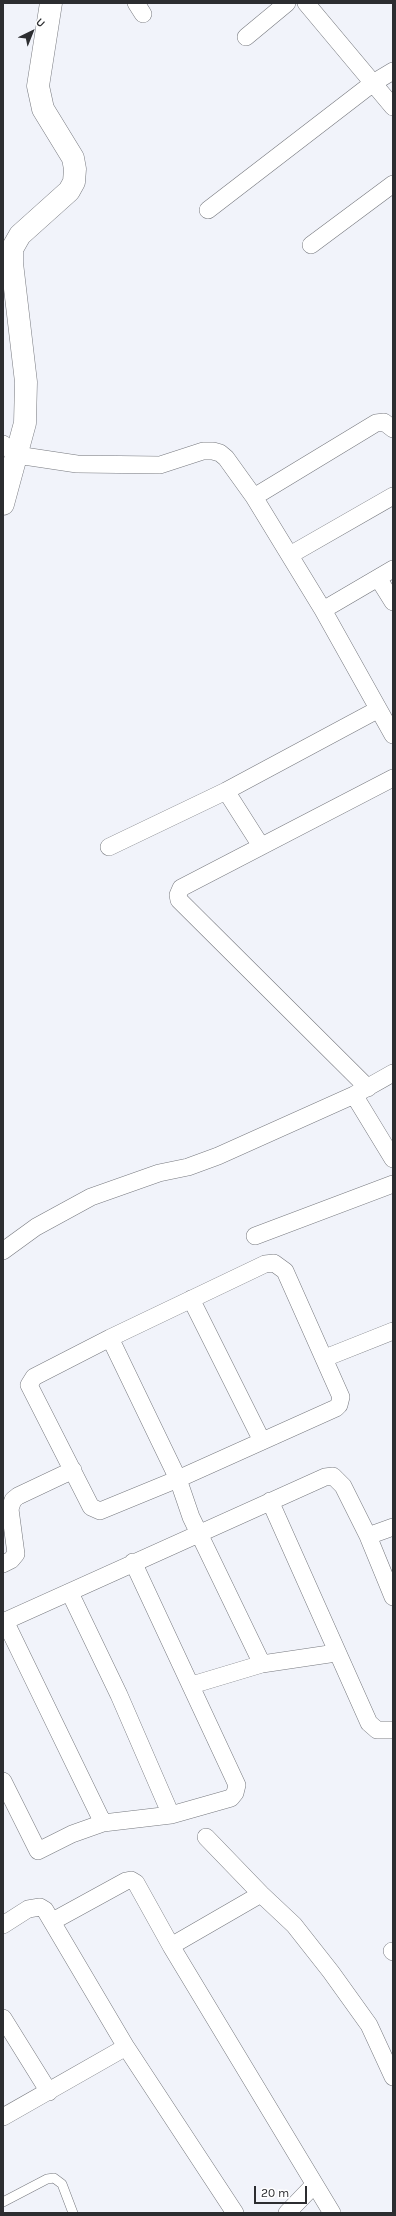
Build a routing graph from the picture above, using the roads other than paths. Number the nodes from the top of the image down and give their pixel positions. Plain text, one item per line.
1 (51, 3) edge
2 (287, 3) edge
3 (306, 3) edge
4 (246, 37) dead end
5 (393, 71) edge
6 (372, 83) junction
7 (393, 107) edge
8 (393, 184) edge
9 (208, 210) dead end
10 (311, 245) dead end
11 (393, 430) edge
12 (10, 450) edge
13 (254, 496) junction
14 (393, 496) edge
15 (3, 504) edge
16 (290, 555) junction
17 (393, 569) edge
18 (378, 578) junction
19 (393, 602) edge
20 (322, 610) junction
21 (377, 710) junction
22 (393, 735) edge
23 (393, 778) edge
24 (226, 791) junction
25 (260, 846) junction
26 (108, 847) dead end
27 (393, 1073) edge
28 (361, 1091) junction
29 (393, 1159) edge
30 (393, 1184) edge
31 (255, 1236) dead end
32 (3, 1251) edge
33 (191, 1298) junction
34 (393, 1331) edge
35 (110, 1338) junction
36 (325, 1358) junction
37 (262, 1441) junction
38 (73, 1470) junction
39 (178, 1480) junction
40 (270, 1501) junction
41 (393, 1527) edge
42 (200, 1534) junction
43 (368, 1536) junction
44 (133, 1562) junction
45 (3, 1564) edge
46 (70, 1593) junction
47 (393, 1597) edge
48 (4, 1622) edge
49 (336, 1653) junction
50 (262, 1664) junction
51 (192, 1686) junction
52 (393, 1730) edge
53 (3, 1781) edge
54 (171, 1815) junction
55 (103, 1823) junction
56 (206, 1837) dead end
57 (261, 1894) junction
58 (53, 1921) junction
59 (3, 1925) edge
60 (171, 1946) junction
61 (3, 2018) edge
62 (126, 2047) junction
63 (393, 2077) edge
64 (49, 2092) junction
65 (3, 2117) edge
66 (314, 2185) junction
67 (3, 2202) edge
68 (73, 2213) edge
69 (236, 2213) edge
70 (288, 2213) edge
71 (332, 2213) edge

1 - 12 street
2 - 4 street
3 - 6 street
5 - 6 street
6 - 7 street
6 - 9 street
8 - 10 street
11 - 13 street
12 - 13 street
12 - 15 street
13 - 16 street
14 - 16 street
16 - 20 street
17 - 18 street
18 - 19 street
18 - 20 street
20 - 21 street
21 - 22 street
21 - 24 street
23 - 25 street
24 - 25 street
24 - 26 street
25 - 28 street
27 - 28 street
28 - 29 street
28 - 32 street
30 - 31 street
33 - 35 street
33 - 36 street
33 - 37 street
34 - 36 street
35 - 38 street
35 - 39 street
36 - 37 street
37 - 39 street
38 - 39 street
38 - 45 street
39 - 42 street
40 - 42 street
40 - 43 street
40 - 49 street
41 - 43 street
42 - 44 street
42 - 50 street
43 - 47 street
44 - 46 street
44 - 51 street
46 - 48 street
46 - 54 street
48 - 55 street
49 - 50 street
49 - 52 street
50 - 51 street
51 - 54 street
53 - 55 street
54 - 55 street
56 - 57 street
57 - 60 street
57 - 63 street
58 - 59 street
58 - 60 street
58 - 62 street
60 - 66 street
61 - 64 street
62 - 64 street
62 - 69 street
64 - 65 street
66 - 70 street
66 - 71 street
67 - 68 lane

